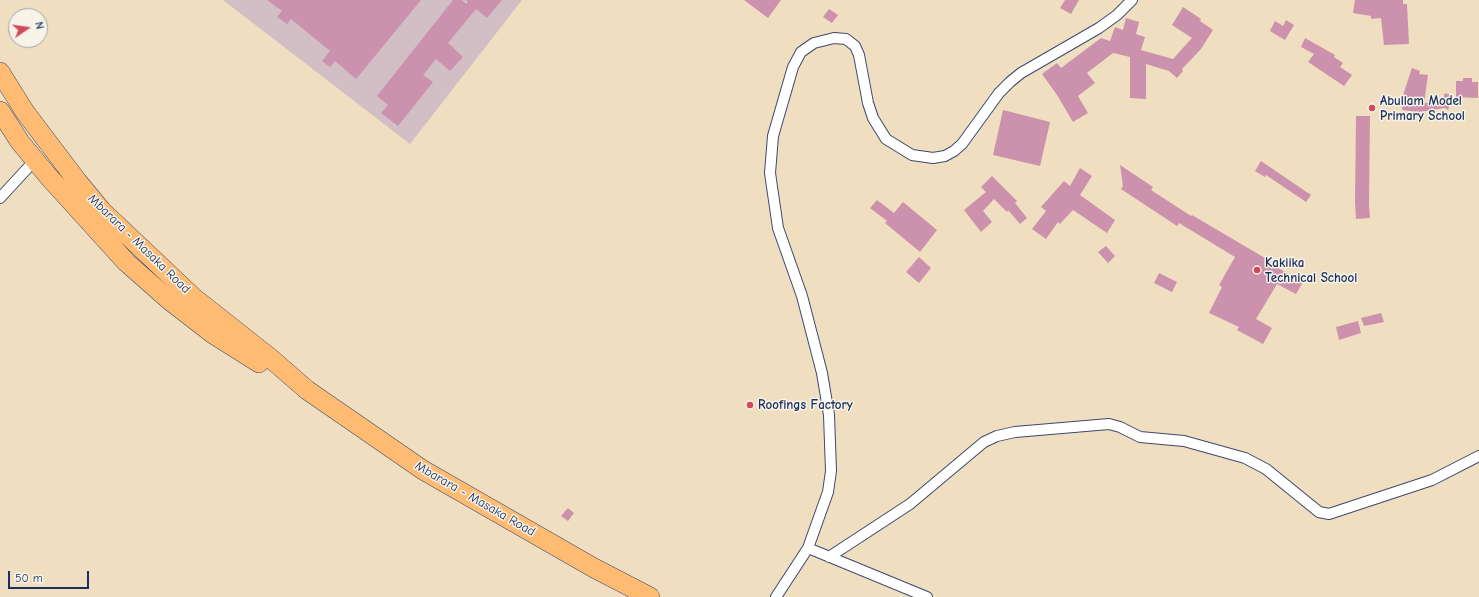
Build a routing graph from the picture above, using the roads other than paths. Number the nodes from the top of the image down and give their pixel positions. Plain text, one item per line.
1 (1132, 0) edge
2 (0, 72) edge
3 (0, 111) edge
4 (35, 160) junction
5 (0, 198) edge
6 (307, 390) junction
7 (1479, 456) edge
8 (808, 548) junction
9 (829, 557) junction
10 (650, 597) edge
11 (776, 597) edge
12 (927, 597) edge

1 - 8 street
2 - 6 highway, Mbarara - Masaka Road
3 - 4 highway, Mbarara - Masaka Road
4 - 5 street
4 - 6 highway, Mbarara - Masaka Road
6 - 10 highway, Mbarara - Masaka Road
7 - 9 street
8 - 9 street
8 - 11 street
9 - 12 street

